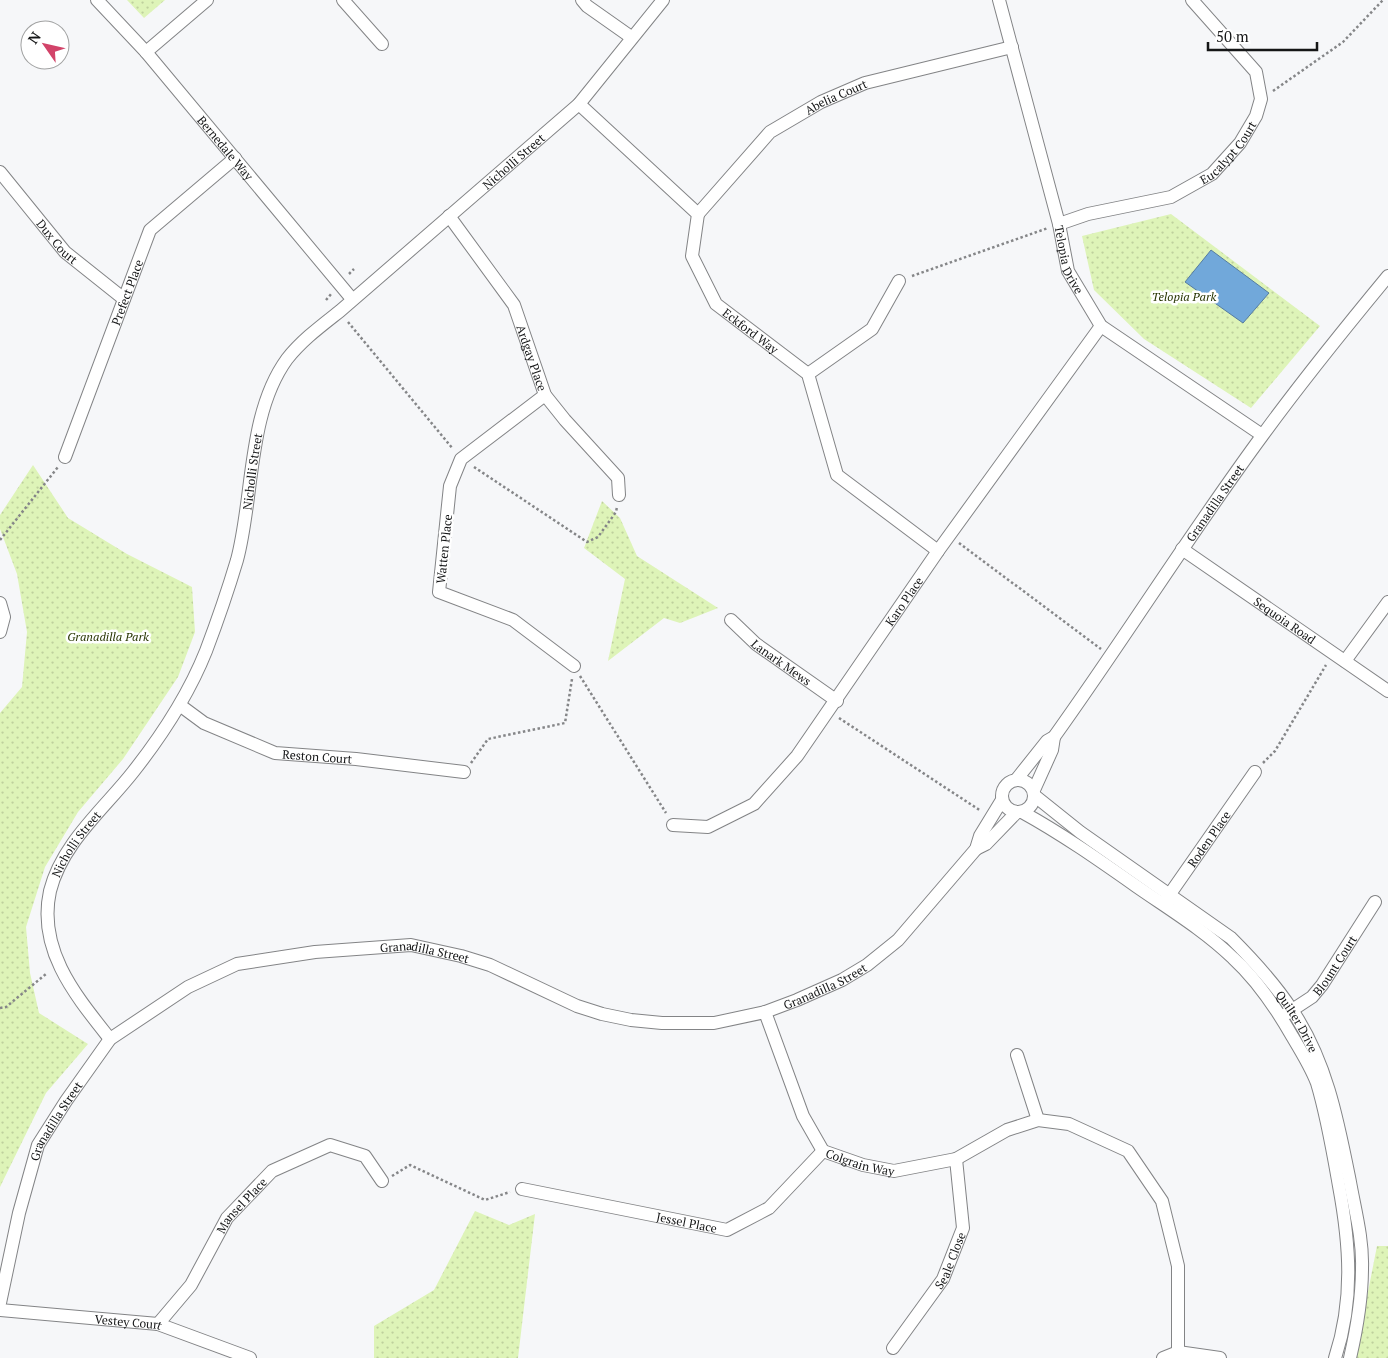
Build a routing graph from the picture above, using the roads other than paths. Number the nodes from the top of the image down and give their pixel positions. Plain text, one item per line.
1 (97, 0) edge
2 (206, 0) edge
3 (343, 0) edge
4 (582, 0) edge
5 (663, 0) edge
6 (999, 0) edge
7 (1192, 0) edge
8 (631, 37) junction
9 (382, 44) dead end
10 (1012, 46) junction
11 (146, 52) junction
12 (579, 104) junction
13 (234, 158) junction
14 (0, 172) edge
15 (698, 214) junction
16 (449, 216) junction
17 (1059, 224) junction
18 (1388, 276) edge
19 (899, 281) road end
20 (124, 298) junction
21 (352, 299) junction
22 (1101, 326) junction
23 (808, 374) junction
24 (546, 395) junction
25 (1262, 435) junction
26 (65, 457) road end
27 (619, 495) road end
28 (1182, 549) junction
29 (938, 551) junction
30 (1388, 602) edge
31 (0, 603) edge
32 (731, 620) dead end
33 (0, 632) edge
34 (1345, 661) junction
35 (574, 666) road end
36 (1388, 690) edge
37 (181, 706) junction
38 (833, 706) junction
39 (1054, 737) junction
40 (464, 772) road end
41 (1255, 772) road end
42 (1016, 780) junction
43 (1034, 793) junction
44 (1002, 800) junction
45 (1020, 812) junction
46 (673, 825) road end
47 (976, 849) junction
48 (1166, 900) junction
49 (1375, 902) dead end
50 (1293, 1011) junction
51 (765, 1012) junction
52 (1281, 1017) junction
53 (110, 1039) junction
54 (1017, 1055) dead end
55 (1038, 1120) junction
56 (823, 1151) junction
57 (956, 1159) junction
58 (382, 1181) road end
59 (522, 1189) road end
60 (0, 1302) edge
61 (0, 1310) edge
62 (158, 1324) junction
63 (892, 1348) dead end
64 (1178, 1352) junction
65 (250, 1358) edge
66 (1163, 1358) edge
67 (1220, 1358) edge
68 (1335, 1358) edge
69 (1350, 1358) edge

1 - 11 street, Bernedale Way
2 - 11 street
3 - 9 street
4 - 8 street
5 - 8 street, Nicholli Street
6 - 10 street, Telopia Drive
7 - 17 street, Eucalypt Court
8 - 12 street, Nicholli Street
10 - 15 street, Abelia Court
10 - 17 street, Telopia Drive
11 - 13 street, Bernedale Way
12 - 15 street
12 - 16 street, Nicholli Street
13 - 20 street, Prefect Place
13 - 21 street, Bernedale Way
14 - 20 street, Dux Court
15 - 23 street, Eckford Way
16 - 21 street, Nicholli Street
16 - 24 street, Ardgay Place
17 - 22 street, Telopia Drive
18 - 25 street, Granadilla Street
19 - 23 street
20 - 26 street, Prefect Place
21 - 37 street, Nicholli Street
22 - 25 street, Telopia Drive
22 - 29 street, Karo Place
23 - 29 street
24 - 27 street, Ardgay Place
24 - 35 street, Watten Place
25 - 28 street, Granadilla Street
28 - 34 street, Sequoia Road
28 - 39 street, Granadilla Street
29 - 38 street, Karo Place
30 - 34 street
31 - 33 street
32 - 38 street, Lanark Mews
34 - 36 street, Sequoia Road
37 - 40 street, Reston Court
37 - 53 street, Nicholli Street
38 - 46 street, Karo Place
39 - 42 street, Granadilla Street
39 - 43 street, Granadilla Street
41 - 48 street, Roden Place
42 - 43 street
42 - 44 street
43 - 45 street
43 - 48 street, Quilter Drive
44 - 45 street
44 - 47 street, Granadilla Street
45 - 47 street, Granadilla Street
45 - 48 street, Quilter Drive
47 - 51 street, Granadilla Street
48 - 50 street, Quilter Drive
48 - 52 street, Quilter Drive
49 - 50 street, Blount Court
50 - 52 street, Blount Court
50 - 69 street, Quilter Drive
51 - 53 street, Granadilla Street
51 - 56 street, Colgrain Way
52 - 68 street, Quilter Drive
53 - 60 street, Granadilla Street
54 - 55 street
55 - 57 street, Colgrain Way
55 - 64 street, Colgrain Way
56 - 57 street, Colgrain Way
56 - 59 street, Jessel Place
57 - 63 street, Seale Close
58 - 62 street, Mansel Place
61 - 62 street, Vestey Court
62 - 65 street, Vestey Court
64 - 66 street
64 - 67 street

